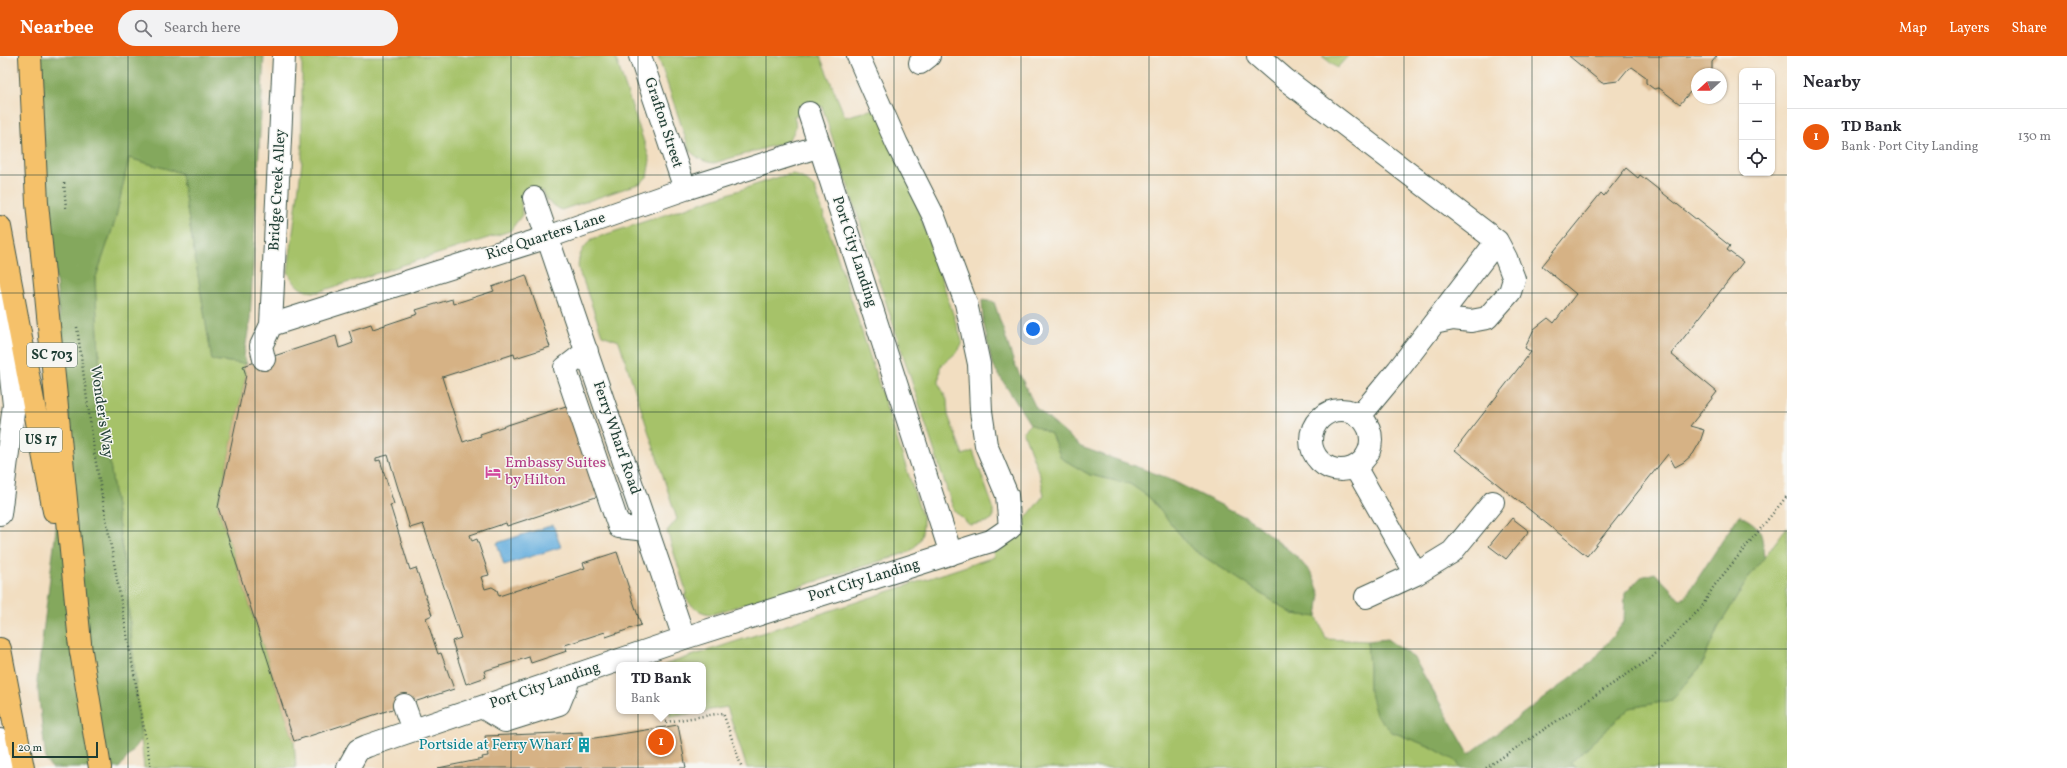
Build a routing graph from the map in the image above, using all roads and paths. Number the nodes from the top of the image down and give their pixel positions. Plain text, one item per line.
1 (30, 56) edge
2 (284, 56) edge
3 (640, 56) edge
4 (858, 56) edge
5 (1258, 56) edge
6 (809, 112) dead end
7 (820, 146) junction
8 (64, 182) dead end
9 (685, 189) junction
10 (534, 198) dead end
11 (66, 214) dead end
12 (0, 227) edge
13 (548, 237) junction
14 (1497, 241) junction
15 (0, 277) edge
16 (1434, 323) junction
17 (77, 324) dead end
18 (271, 325) junction
19 (264, 359) dead end
20 (1359, 417) junction
21 (1355, 467) junction
22 (1787, 496) edge
23 (1493, 502) dead end
24 (0, 514) edge
25 (951, 554) junction
26 (1416, 574) junction
27 (1366, 597) dead end
28 (684, 638) junction
29 (0, 650) edge
30 (81, 653) junction
31 (404, 705) dead end
32 (666, 722) dead end
33 (413, 730) junction
34 (0, 740) edge
35 (8, 768) edge
36 (23, 768) edge
37 (100, 768) edge
38 (151, 768) edge
39 (348, 768) edge
40 (742, 768) edge
41 (1486, 768) edge

1 - 30 highway, SC 703
2 - 18 street, Bridge Creek Alley
3 - 9 street, Grafton Street
4 - 25 street
5 - 14 street
6 - 7 street, Port City Landing
7 - 9 street, Rice Quarters Lane
7 - 25 street, Port City Landing
8 - 11 path
9 - 13 street, Rice Quarters Lane
10 - 13 street, Ferry Wharf Road
12 - 30 highway, US 17
13 - 18 street, Rice Quarters Lane
13 - 28 street, Ferry Wharf Road
14 - 16 street
14 - 16 street
15 - 24 street
16 - 20 street
17 - 38 path, Wonder's Way
18 - 19 street
20 - 21 street
20 - 21 street
21 - 26 street
22 - 41 path
23 - 26 street
25 - 28 street, Port City Landing
26 - 27 street
28 - 33 street, Port City Landing
29 - 36 highway
30 - 37 highway, US 17
31 - 33 street
32 - 40 path
33 - 39 street, Port City Landing
34 - 35 street

